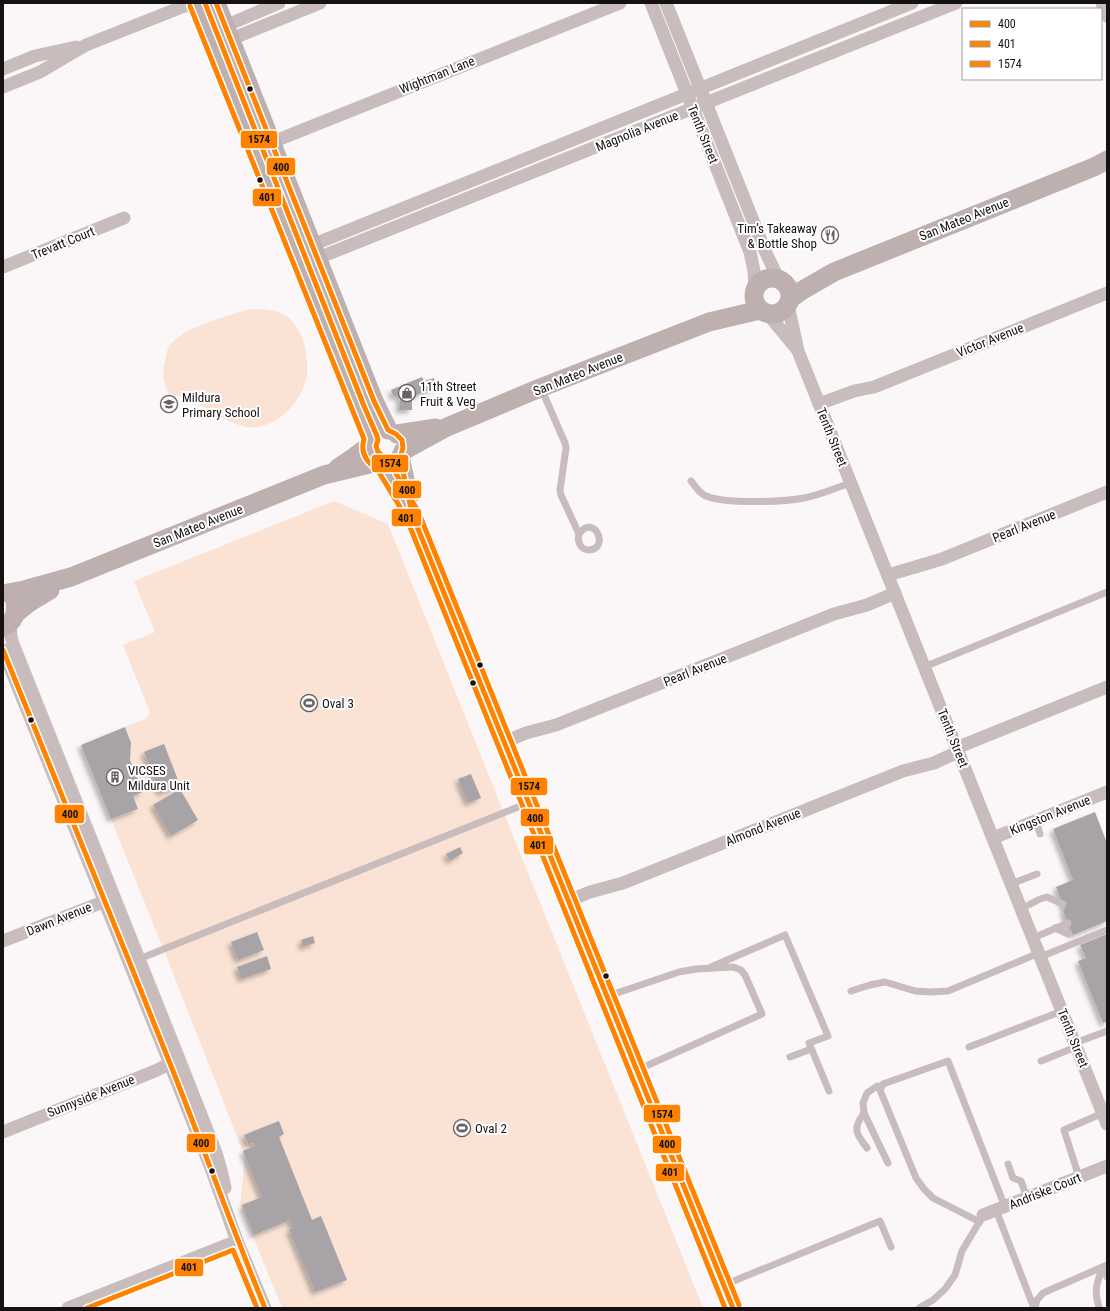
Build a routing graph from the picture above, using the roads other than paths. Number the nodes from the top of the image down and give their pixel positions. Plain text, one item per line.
1 (192, 3) edge
2 (197, 3) edge
3 (216, 3) edge
4 (279, 3) edge
5 (320, 3) edge
6 (620, 3) edge
7 (651, 3) edge
8 (666, 3) edge
9 (912, 3) edge
10 (956, 3) edge
11 (1102, 3) edge
12 (927, 8) edge
13 (889, 12) junction
14 (1107, 16) edge
15 (856, 26) junction
16 (895, 27) junction
17 (222, 34) junction
18 (819, 40) junction
19 (862, 40) junction
20 (86, 45) junction
21 (788, 53) junction
22 (826, 55) junction
23 (752, 67) junction
24 (794, 68) junction
25 (3, 69) edge
26 (758, 82) junction
27 (3, 87) edge
28 (699, 88) junction
29 (687, 94) junction
30 (699, 106) junction
31 (636, 114) junction
32 (603, 128) junction
33 (642, 129) junction
34 (567, 142) junction
35 (609, 143) junction
36 (263, 145) junction
37 (534, 155) junction
38 (573, 157) junction
39 (1103, 164) edge
40 (539, 170) junction
41 (483, 176) junction
42 (488, 190) junction
43 (433, 196) junction
44 (439, 210) junction
45 (382, 217) junction
46 (124, 218) dead end
47 (387, 231) junction
48 (315, 252) junction
49 (298, 259) junction
50 (3, 267) edge
51 (834, 272) junction
52 (781, 280) junction
53 (1107, 294) edge
54 (759, 302) junction
55 (789, 302) junction
56 (798, 351) junction
57 (540, 388) junction
58 (821, 408) junction
59 (370, 442) junction
60 (397, 443) junction
61 (380, 463) junction
62 (324, 475) junction
63 (692, 481) dead end
64 (851, 482) junction
65 (1107, 492) edge
66 (412, 514) junction
67 (579, 534) dead end
68 (71, 577) junction
69 (892, 585) junction
70 (5, 591) edge
71 (1107, 592) edge
72 (10, 621) edge
73 (3, 650) edge
74 (924, 667) junction
75 (1107, 687) edge
76 (506, 746) junction
77 (957, 748) junction
78 (1107, 792) edge
79 (529, 802) junction
80 (1036, 820) junction
81 (1040, 834) dead end
82 (993, 838) junction
83 (1037, 874) dead end
84 (1011, 884) junction
85 (110, 899) junction
86 (570, 904) junction
87 (1063, 904) dead end
88 (1021, 908) junction
89 (1068, 923) dead end
90 (1055, 928) junction
91 (1107, 930) edge
92 (1068, 934) dead end
93 (1033, 938) junction
94 (3, 941) edge
95 (1039, 955) junction
96 (139, 959) junction
97 (708, 968) junction
98 (851, 991) dead end
99 (607, 996) junction
100 (1062, 1011) junction
101 (1107, 1031) edge
102 (1076, 1045) junction
103 (969, 1047) dead end
104 (811, 1049) junction
105 (790, 1057) dead end
106 (1040, 1061) dead end
107 (175, 1062) junction
108 (637, 1071) junction
109 (881, 1087) junction
110 (829, 1091) dead end
111 (864, 1113) junction
112 (1105, 1118) edge
113 (3, 1132) edge
114 (867, 1148) dead end
115 (888, 1162) dead end
116 (1008, 1164) dead end
117 (1107, 1166) edge
118 (1079, 1177) junction
119 (1027, 1198) junction
120 (991, 1214) junction
121 (237, 1241) junction
122 (891, 1247) dead end
123 (1106, 1266) edge
124 (1107, 1277) edge
125 (724, 1285) junction
126 (68, 1308) edge
127 (265, 1308) edge
128 (733, 1308) edge
129 (919, 1308) edge
130 (1035, 1308) edge
131 (1099, 1308) edge

1 - 20 street
2 - 17 main road
3 - 17 main road
4 - 17 street
5 - 17 street
6 - 36 street, Wightman Lane
7 - 29 street, Tenth Street
8 - 28 street, Tenth Street
9 - 13 street, Magnolia Avenue
10 - 12 street, Magnolia Avenue
11 - 14 street
12 - 16 street, Magnolia Avenue
13 - 15 street, Magnolia Avenue
13 - 16 street
15 - 18 street, Magnolia Avenue
15 - 19 street
16 - 19 street, Magnolia Avenue
17 - 36 main road
18 - 21 street, Magnolia Avenue
18 - 22 street
19 - 22 street, Magnolia Avenue
20 - 25 street
20 - 27 street
21 - 23 street, Magnolia Avenue
21 - 24 street
22 - 24 street, Magnolia Avenue
23 - 26 street
23 - 28 street, Magnolia Avenue
24 - 26 street, Magnolia Avenue
26 - 30 street, Magnolia Avenue
28 - 29 street, Magnolia Avenue
28 - 30 street, Tenth Street
29 - 30 street, Tenth Street
29 - 31 street, Magnolia Avenue
30 - 33 street, Magnolia Avenue
30 - 52 street, Tenth Street
30 - 54 street, Tenth Street
31 - 32 street, Magnolia Avenue
31 - 33 street
32 - 34 street, Magnolia Avenue
32 - 35 street
33 - 35 street, Magnolia Avenue
34 - 37 street, Magnolia Avenue
34 - 38 street
35 - 38 street, Magnolia Avenue
36 - 48 main road
36 - 49 main road
37 - 40 street
37 - 41 street, Magnolia Avenue
38 - 40 street, Magnolia Avenue
39 - 51 main road, San Mateo Avenue
40 - 42 street, Magnolia Avenue
41 - 42 street
41 - 43 street, Magnolia Avenue
42 - 44 street, Magnolia Avenue
43 - 44 street
43 - 45 street, Magnolia Avenue
44 - 47 street, Magnolia Avenue
45 - 47 street
45 - 48 street, Magnolia Avenue
46 - 50 street, Trevatt Court
47 - 48 street, Magnolia Avenue
48 - 49 main road
48 - 60 main road
49 - 59 main road
51 - 52 main road, San Mateo Avenue
51 - 55 main road, San Mateo Avenue
52 - 54 main road
52 - 55 main road
53 - 58 street, Victor Avenue
54 - 55 main road
54 - 56 street, Tenth Street
54 - 57 main road, San Mateo Avenue
55 - 56 street, Tenth Street
56 - 58 street, Tenth Street
57 - 60 main road, San Mateo Avenue
57 - 67 lane
58 - 64 street, Tenth Street
59 - 60 main road
59 - 61 main road
59 - 62 main road, San Mateo Avenue
60 - 61 main road
60 - 66 main road
61 - 62 main road, San Mateo Avenue
61 - 66 main road
62 - 68 main road, San Mateo Avenue
63 - 64 lane
64 - 69 street, Tenth Street
65 - 69 street, Pearl Avenue
66 - 76 main road
68 - 70 main road, San Mateo Avenue
68 - 72 main road, San Mateo Avenue
69 - 74 street, Tenth Street
69 - 76 street, Pearl Avenue
70 - 72 main road
71 - 74 lane
72 - 85 street
73 - 85 street
74 - 77 street, Tenth Street
75 - 77 street, Almond Avenue
76 - 79 main road
77 - 82 street, Tenth Street
77 - 86 street, Almond Avenue
78 - 80 street, Kingston Avenue
79 - 86 main road
79 - 96 lane
80 - 81 lane
80 - 82 street, Kingston Avenue
82 - 84 street, Tenth Street
83 - 84 lane
84 - 88 street, Tenth Street
85 - 94 street, Dawn Avenue
85 - 96 street
85 - 107 street
86 - 99 main road
87 - 88 lane
88 - 93 street, Tenth Street
89 - 90 lane
90 - 92 lane
90 - 93 lane
91 - 95 lane
93 - 95 street, Tenth Street
95 - 98 lane
95 - 100 street, Tenth Street
96 - 107 street
97 - 99 lane
97 - 104 lane
97 - 108 lane
99 - 108 main road
100 - 102 street, Tenth Street
100 - 103 lane
101 - 102 lane
102 - 106 lane
102 - 112 street, Tenth Street
104 - 105 lane
104 - 110 lane
107 - 113 street, Sunnyside Avenue
107 - 121 street
108 - 125 main road
109 - 111 lane
109 - 120 lane
109 - 120 lane
111 - 114 lane
111 - 115 lane
112 - 118 lane
116 - 119 lane
117 - 118 street, Andriske Court
118 - 119 street, Andriske Court
119 - 120 street, Andriske Court
120 - 129 lane
120 - 130 lane
121 - 126 street
121 - 127 street
122 - 125 lane
123 - 124 lane
123 - 130 lane
123 - 131 lane
125 - 128 main road

